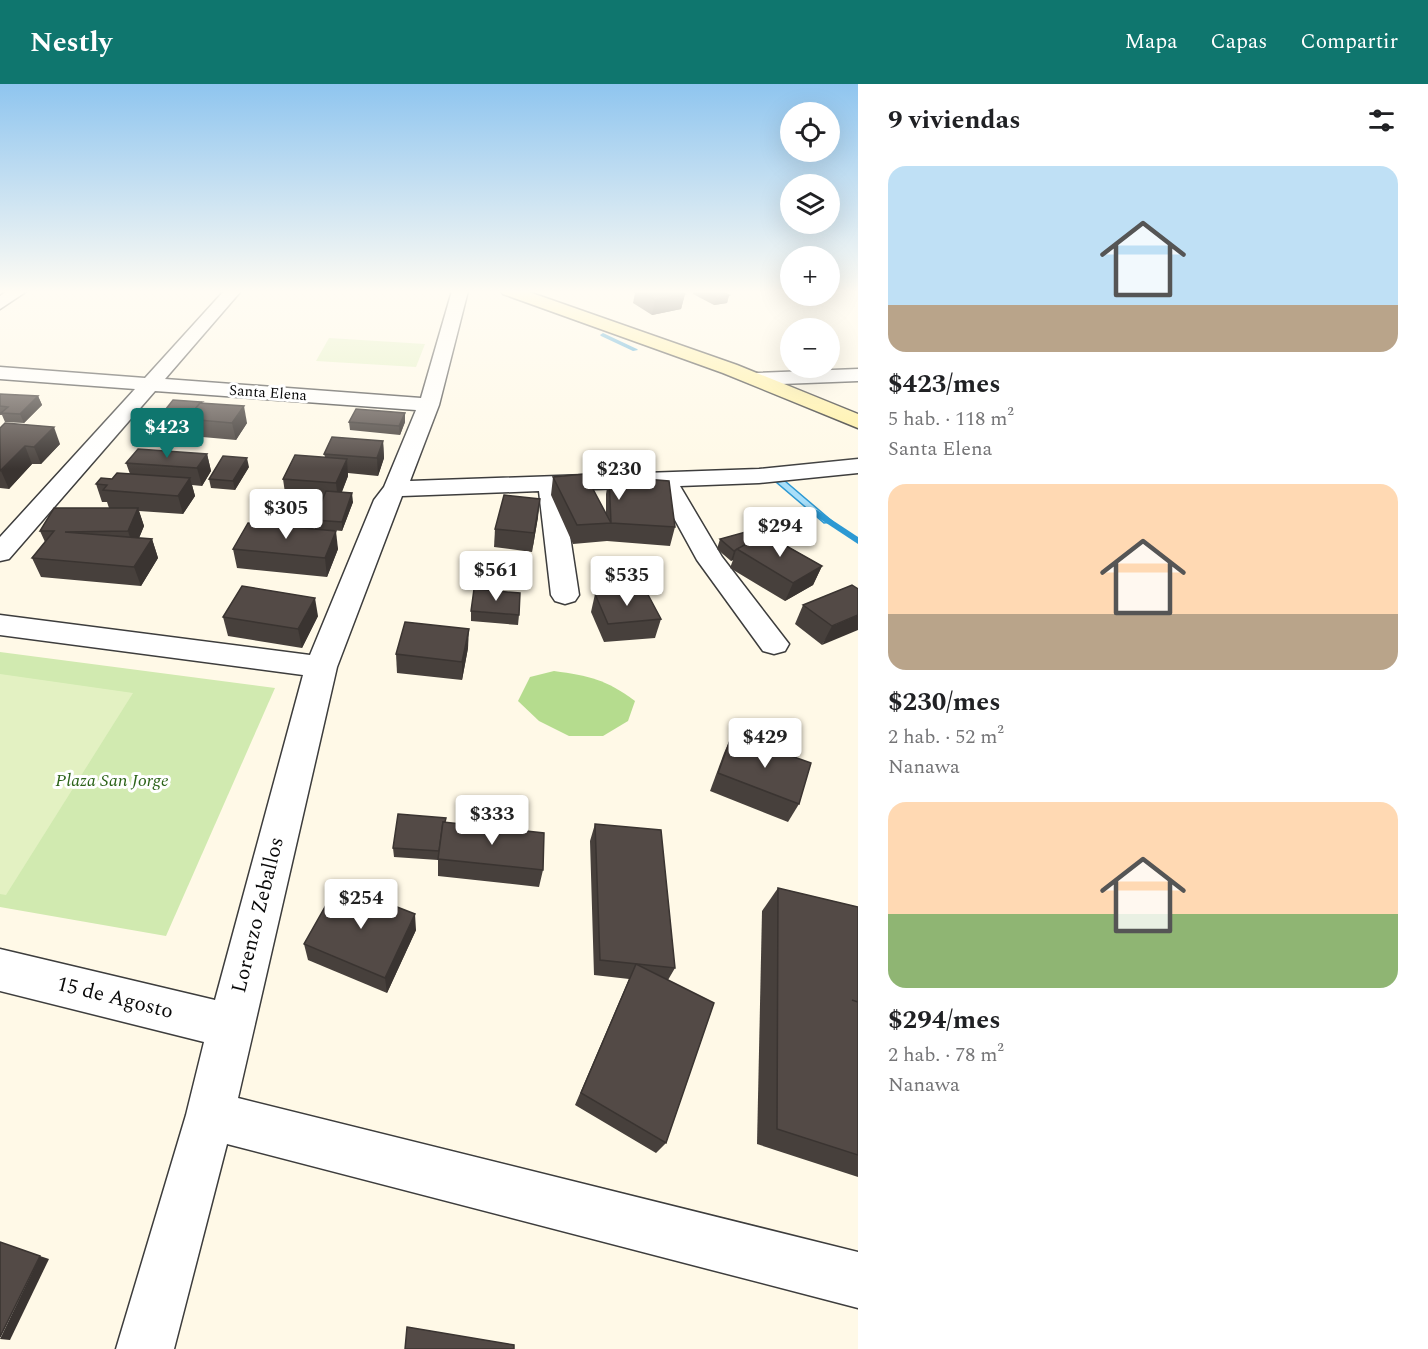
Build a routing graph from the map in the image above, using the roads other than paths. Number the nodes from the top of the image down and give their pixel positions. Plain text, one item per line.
1 (181, 350) edge
2 (444, 350) edge
3 (676, 350) edge
4 (858, 364) edge
5 (840, 365) edge
6 (780, 367) edge
7 (730, 369) junction
8 (0, 373) edge
9 (858, 375) edge
10 (756, 379) junction
11 (150, 385) junction
12 (429, 405) junction
13 (858, 422) edge
14 (858, 465) edge
15 (665, 480) junction
16 (549, 485) junction
17 (395, 489) junction
18 (0, 554) edge
19 (565, 595) dead end
20 (0, 625) edge
21 (774, 644) dead end
22 (321, 667) junction
23 (0, 970) edge
24 (230, 1026) junction
25 (210, 1115) junction
26 (858, 1280) edge
27 (145, 1349) edge

1 - 11 street
2 - 12 street, Lorenzo Zeballos
3 - 7 main road
4 - 5 street
6 - 7 street
7 - 10 main road
8 - 11 street, Santa Elena
9 - 10 street
10 - 13 main road
11 - 12 street, Santa Elena
11 - 18 street
12 - 17 street, Lorenzo Zeballos
14 - 15 street
15 - 16 street
15 - 21 street
16 - 17 street
16 - 19 street
17 - 22 street, Lorenzo Zeballos
20 - 22 street
22 - 24 street, Lorenzo Zeballos
23 - 24 street, 15 de Agosto
24 - 25 street, Lorenzo Zeballos
25 - 26 street
25 - 27 street, Lorenzo Zeballos

